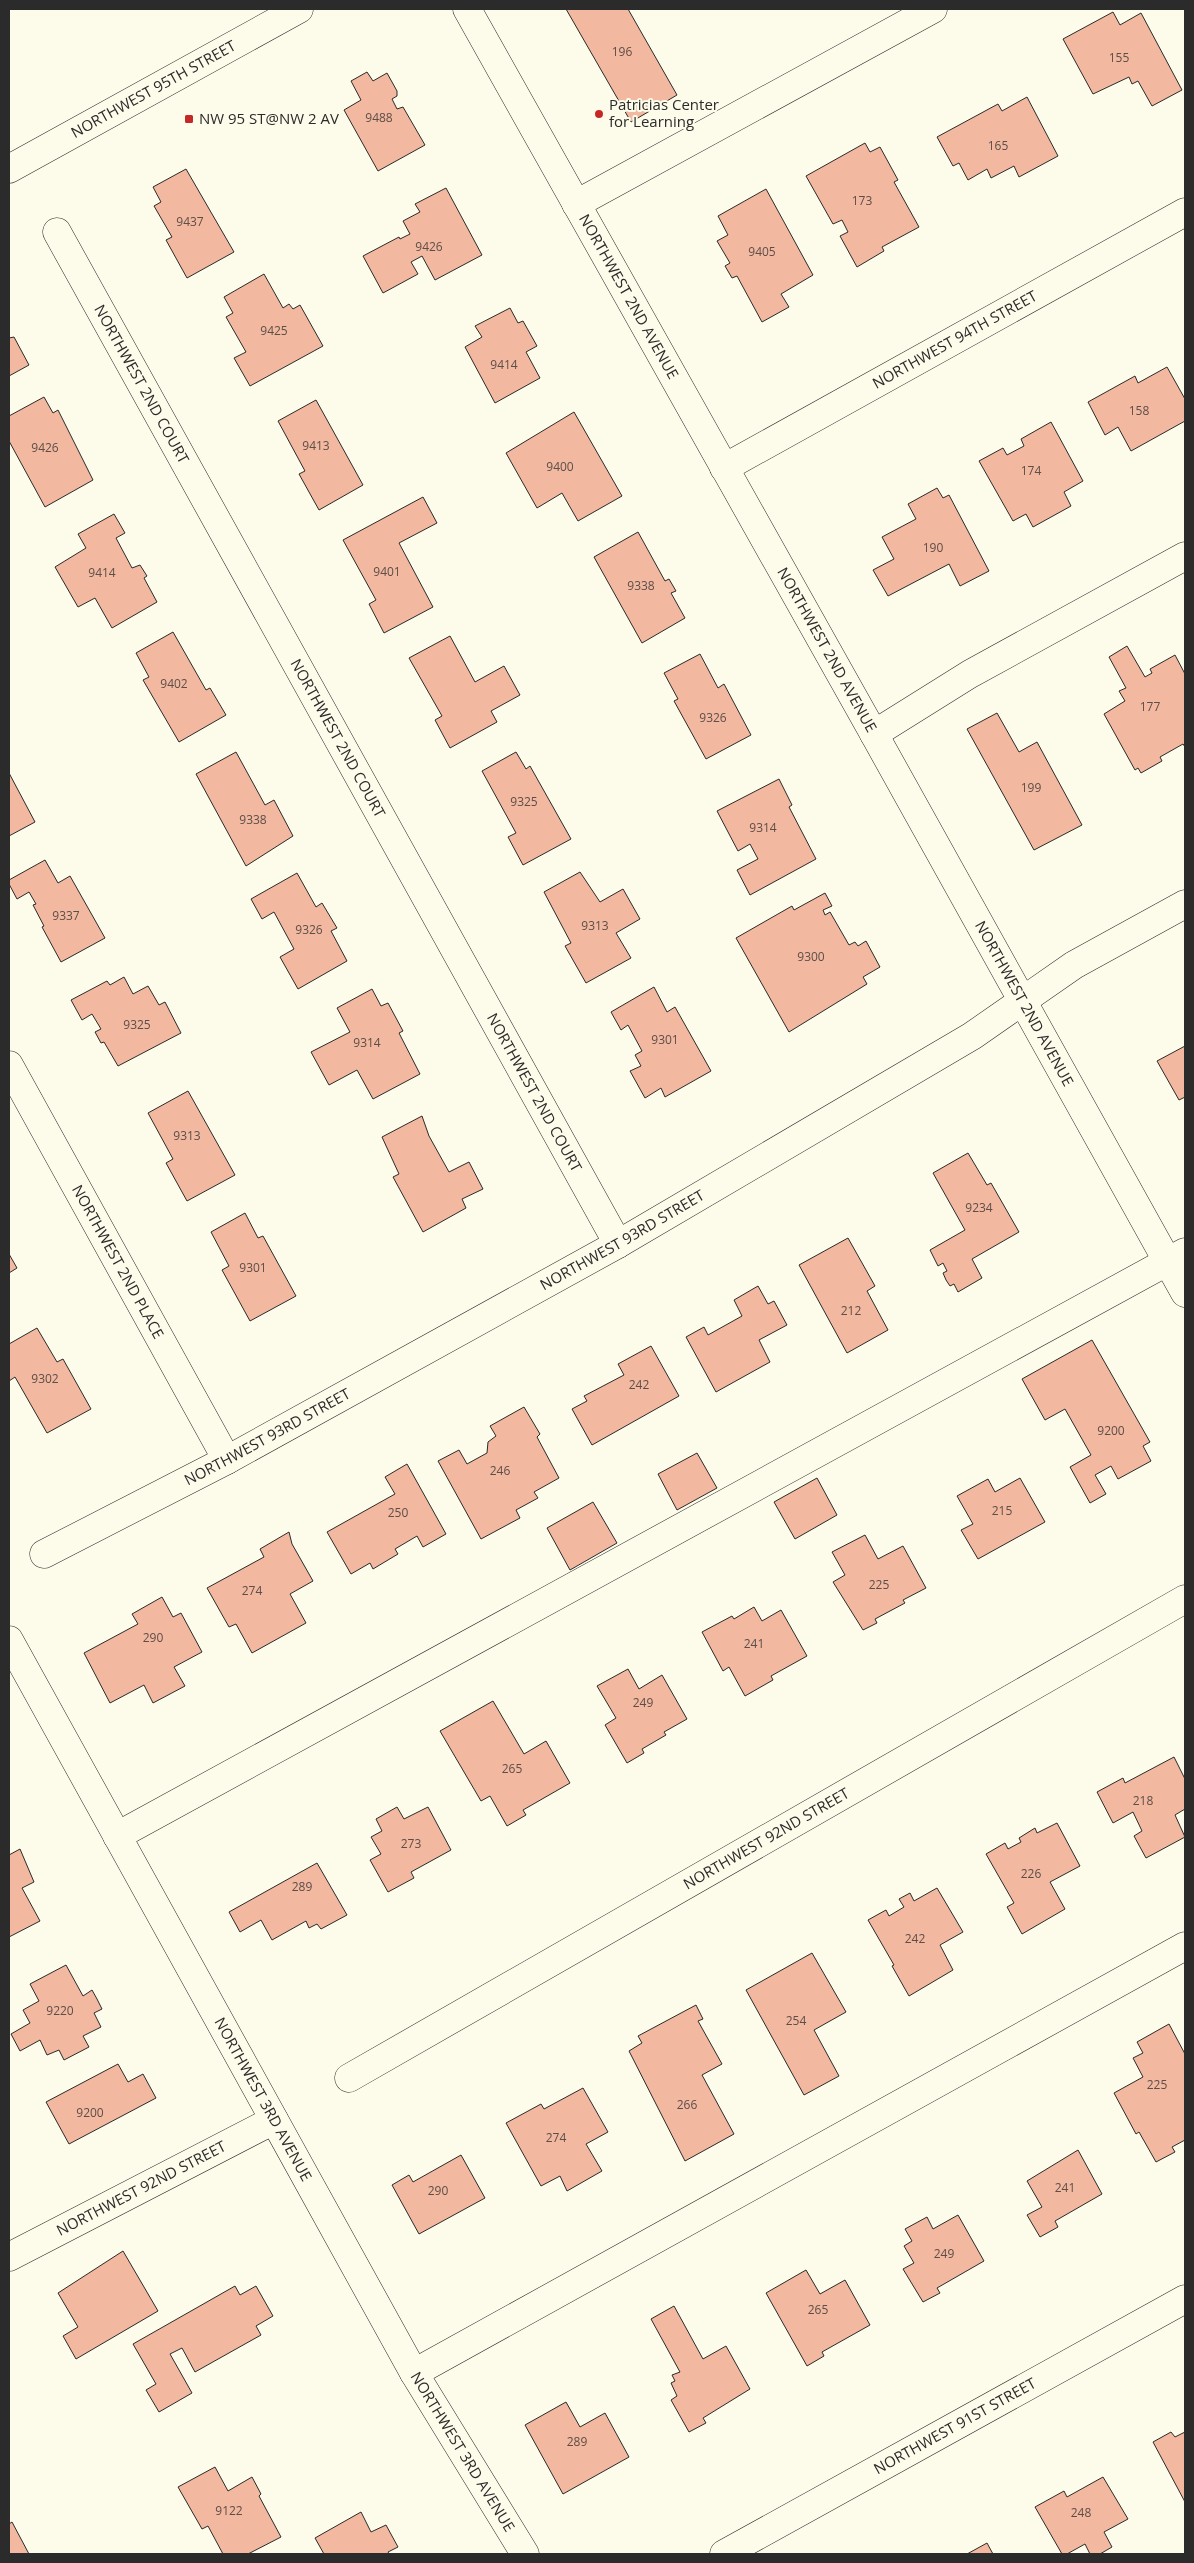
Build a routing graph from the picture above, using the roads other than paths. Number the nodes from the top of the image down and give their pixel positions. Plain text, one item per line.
1 (298, 9) edge
2 (466, 9) edge
3 (933, 9) edge
4 (9, 169) edge
5 (576, 204) junction
6 (1185, 212) edge
7 (57, 232) dead end
8 (724, 468) junction
9 (1185, 556) edge
10 (874, 734) junction
11 (1185, 904) edge
12 (1023, 1000) junction
13 (9, 1065) edge
14 (618, 1244) junction
15 (1177, 1257) edge
16 (1185, 1293) edge
17 (227, 1460) junction
18 (44, 1554) dead end
19 (1185, 1599) edge
20 (9, 1640) edge
21 (117, 1836) junction
22 (1185, 1946) edge
23 (349, 2078) dead end
24 (274, 2120) junction
25 (9, 2257) edge
26 (1185, 2299) edge
27 (414, 2373) junction
28 (524, 2554) edge
29 (724, 2554) edge

1 - 4 street, NORTHWEST 95TH STREET
2 - 5 street, NORTHWEST 2ND AVENUE
3 - 5 street
5 - 8 street, NORTHWEST 2ND AVENUE
6 - 8 street, NORTHWEST 94TH STREET
7 - 14 street, NORTHWEST 2ND COURT
8 - 10 street, NORTHWEST 2ND AVENUE
9 - 10 street
10 - 12 street, NORTHWEST 2ND AVENUE
11 - 12 street, NORTHWEST 93RD STREET
12 - 14 street, NORTHWEST 93RD STREET
12 - 15 street, NORTHWEST 2ND AVENUE
13 - 17 street, NORTHWEST 2ND PLACE
14 - 17 street, NORTHWEST 93RD STREET
15 - 16 street, NORTHWEST 2ND AVENUE
15 - 21 street
17 - 18 street, NORTHWEST 93RD STREET
19 - 23 street, NORTHWEST 92ND STREET
20 - 21 street, NORTHWEST 3RD AVENUE
21 - 24 street, NORTHWEST 3RD AVENUE
22 - 27 street
24 - 25 street, NORTHWEST 92ND STREET
24 - 27 street, NORTHWEST 3RD AVENUE
26 - 29 street, NORTHWEST 91ST STREET
27 - 28 street, NORTHWEST 3RD AVENUE

